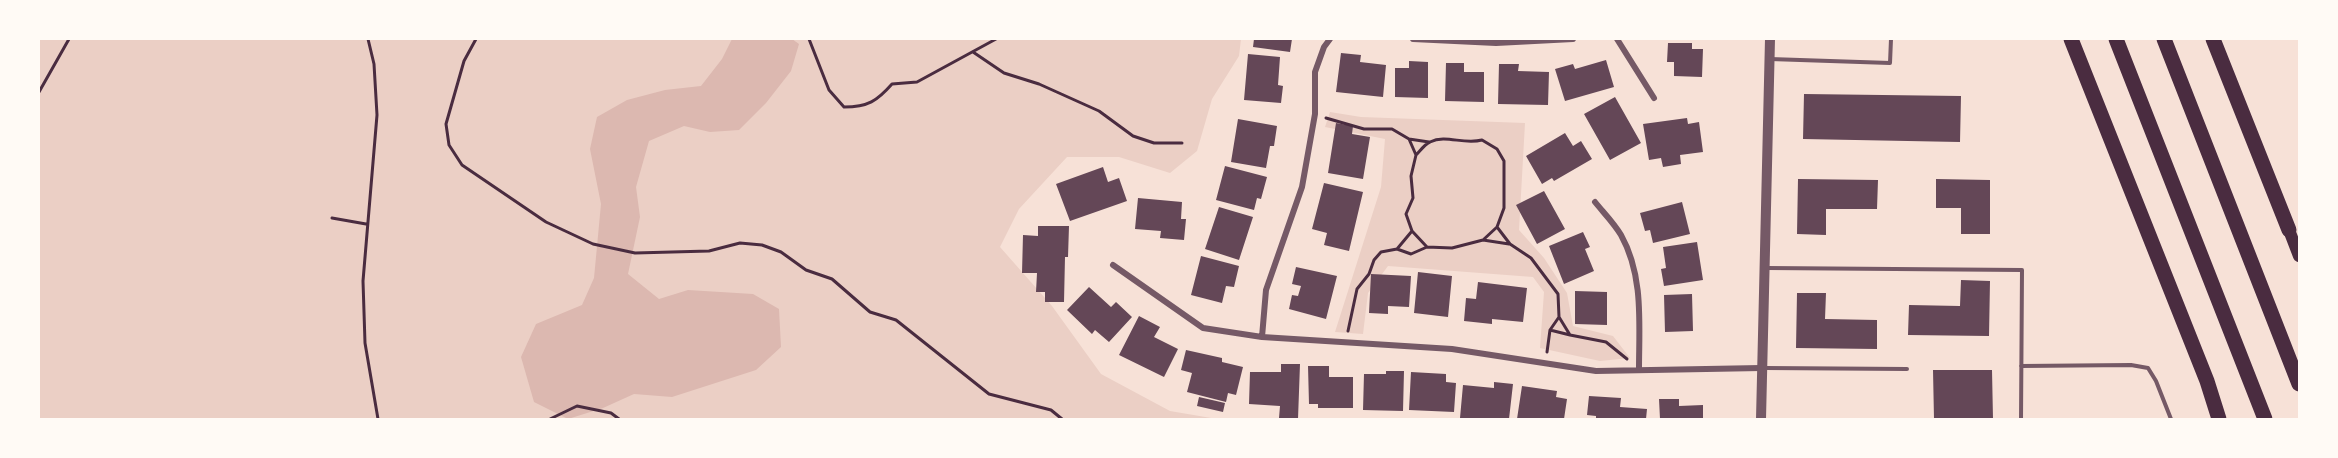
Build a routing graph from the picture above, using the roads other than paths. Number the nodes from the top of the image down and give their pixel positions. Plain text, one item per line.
1 (1330, 39) edge
2 (1413, 39) edge
3 (1573, 39) edge
4 (1617, 39) edge
5 (1770, 39) edge
6 (1891, 39) edge
7 (2071, 39) edge
8 (2116, 39) edge
9 (2164, 39) edge
10 (2213, 39) edge
11 (1770, 58) junction
12 (1654, 98) dead end
13 (1595, 202) dead end
14 (2294, 228) edge
15 (2299, 256) edge
16 (1113, 265) dead end
17 (1764, 268) junction
18 (1262, 337) junction
19 (2021, 366) junction
20 (1761, 368) junction
21 (1907, 369) dead end
22 (1639, 370) junction
23 (2299, 384) edge
24 (1761, 419) edge
25 (2021, 419) edge
26 (2171, 419) edge
27 (2219, 419) edge
28 (2265, 419) edge

1 - 18 street
2 - 3 street
4 - 12 street
5 - 11 street
6 - 11 lane
7 - 27 highway
8 - 28 highway
9 - 23 highway
10 - 14 highway
11 - 17 street
13 - 22 street
14 - 15 main road
16 - 18 street
17 - 19 lane
17 - 20 street
18 - 22 street
19 - 25 lane
19 - 26 lane
20 - 21 lane
20 - 22 street
20 - 24 street

